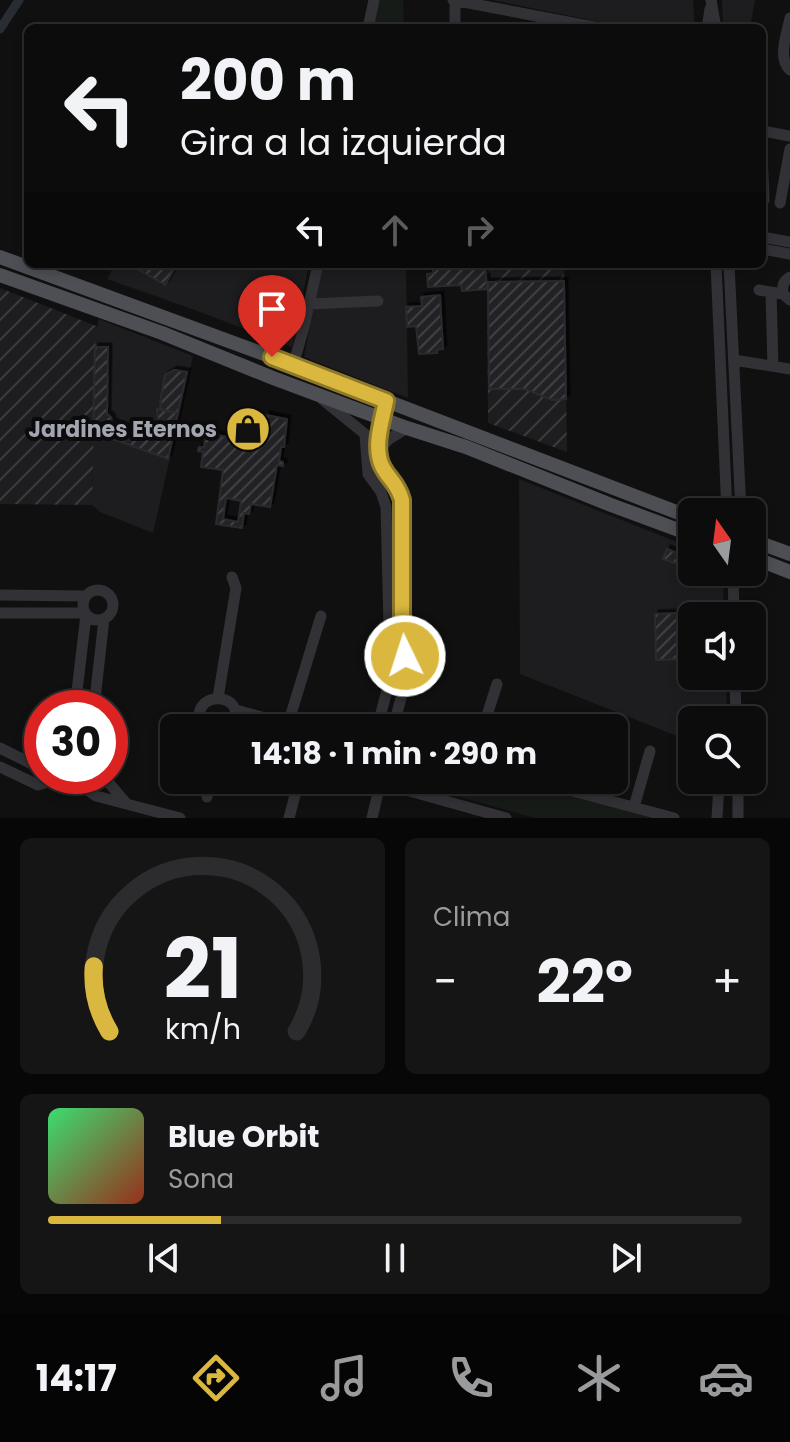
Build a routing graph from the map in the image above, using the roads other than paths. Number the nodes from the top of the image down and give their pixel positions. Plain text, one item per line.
1 (374, 0) edge
2 (711, 0) edge
3 (459, 1) edge
4 (506, 5) edge
5 (790, 18) edge
6 (369, 24) edge
7 (456, 24) edge
8 (583, 24) edge
9 (708, 24) edge
10 (715, 24) edge
11 (790, 70) edge
12 (766, 132) edge
13 (790, 136) edge
14 (790, 149) edge
15 (785, 203) edge
16 (766, 238) edge
17 (790, 242) edge
18 (766, 250) edge
19 (790, 254) edge
20 (0, 257) edge
21 (24, 266) edge
22 (30, 268) edge
23 (317, 268) edge
24 (716, 268) edge
25 (729, 268) edge
26 (0, 275) edge
27 (790, 275) edge
28 (776, 294) edge
29 (378, 301) dead end
30 (309, 304) junction
31 (734, 360) junction
32 (293, 366) junction
33 (773, 366) junction
34 (790, 369) edge
35 (317, 394) junction
36 (386, 401) junction
37 (383, 418) junction
38 (407, 428) junction
39 (365, 434) junction
40 (378, 446) junction
41 (726, 498) edge
42 (740, 498) edge
43 (678, 513) edge
44 (401, 522) junction
45 (387, 523) junction
46 (678, 530) edge
47 (766, 545) edge
48 (790, 554) edge
49 (766, 563) edge
50 (790, 572) edge
51 (232, 577) dead end
52 (0, 595) edge
53 (85, 596) junction
54 (0, 613) edge
55 (85, 614) junction
56 (321, 616) dead end
57 (104, 619) junction
58 (390, 634) junction
59 (404, 635) junction
60 (497, 684) dead end
61 (77, 690) edge
62 (96, 690) edge
63 (218, 698) junction
64 (236, 710) junction
65 (200, 714) edge
66 (236, 714) edge
67 (251, 714) edge
68 (291, 714) edge
69 (381, 714) edge
70 (397, 714) edge
71 (487, 714) edge
72 (0, 748) edge
73 (650, 751) dead end
74 (24, 760) edge
75 (0, 767) edge
76 (24, 778) edge
77 (93, 794) edge
78 (118, 794) edge
79 (207, 794) edge
80 (295, 794) edge
81 (378, 794) edge
82 (416, 794) edge
83 (591, 794) edge
84 (718, 794) edge
85 (738, 794) edge
86 (207, 797) dead end
87 (126, 803) junction
88 (634, 807) junction
89 (462, 812) edge
90 (180, 818) edge
91 (289, 818) edge
92 (372, 818) edge
93 (506, 818) edge
94 (674, 818) edge
95 (717, 818) edge
96 (738, 818) edge

1 - 6 street
2 - 9 street
2 - 10 street
3 - 4 street
3 - 7 street
4 - 8 street
5 - 11 street
12 - 13 street
14 - 15 street
16 - 17 street
18 - 19 street
20 - 21 main road
22 - 32 main road
23 - 30 street
24 - 41 street
25 - 31 street
26 - 35 main road
27 - 28 street
28 - 33 street
29 - 30 street
30 - 32 street
31 - 33 street
31 - 42 street
32 - 36 main road
33 - 34 street
35 - 37 main road
35 - 39 street
36 - 37 street
36 - 43 main road
37 - 38 main road
37 - 40 street
38 - 40 street
38 - 46 main road
39 - 40 street
39 - 45 street
40 - 44 street
44 - 45 street
44 - 59 street
45 - 58 street
47 - 48 main road
49 - 50 main road
51 - 63 street
52 - 53 street
53 - 55 street
53 - 57 street
54 - 55 street
55 - 57 street
55 - 61 street
56 - 68 street
57 - 62 street
58 - 59 street
58 - 69 street
59 - 70 street
60 - 71 street
63 - 64 street
63 - 65 street
64 - 66 street
64 - 67 street
72 - 74 street
73 - 88 street
75 - 76 street
77 - 87 street
78 - 87 street
79 - 86 street
80 - 91 street
81 - 92 street
82 - 89 street
83 - 88 street
84 - 95 street
85 - 96 street
87 - 90 street
88 - 94 street
89 - 93 street

